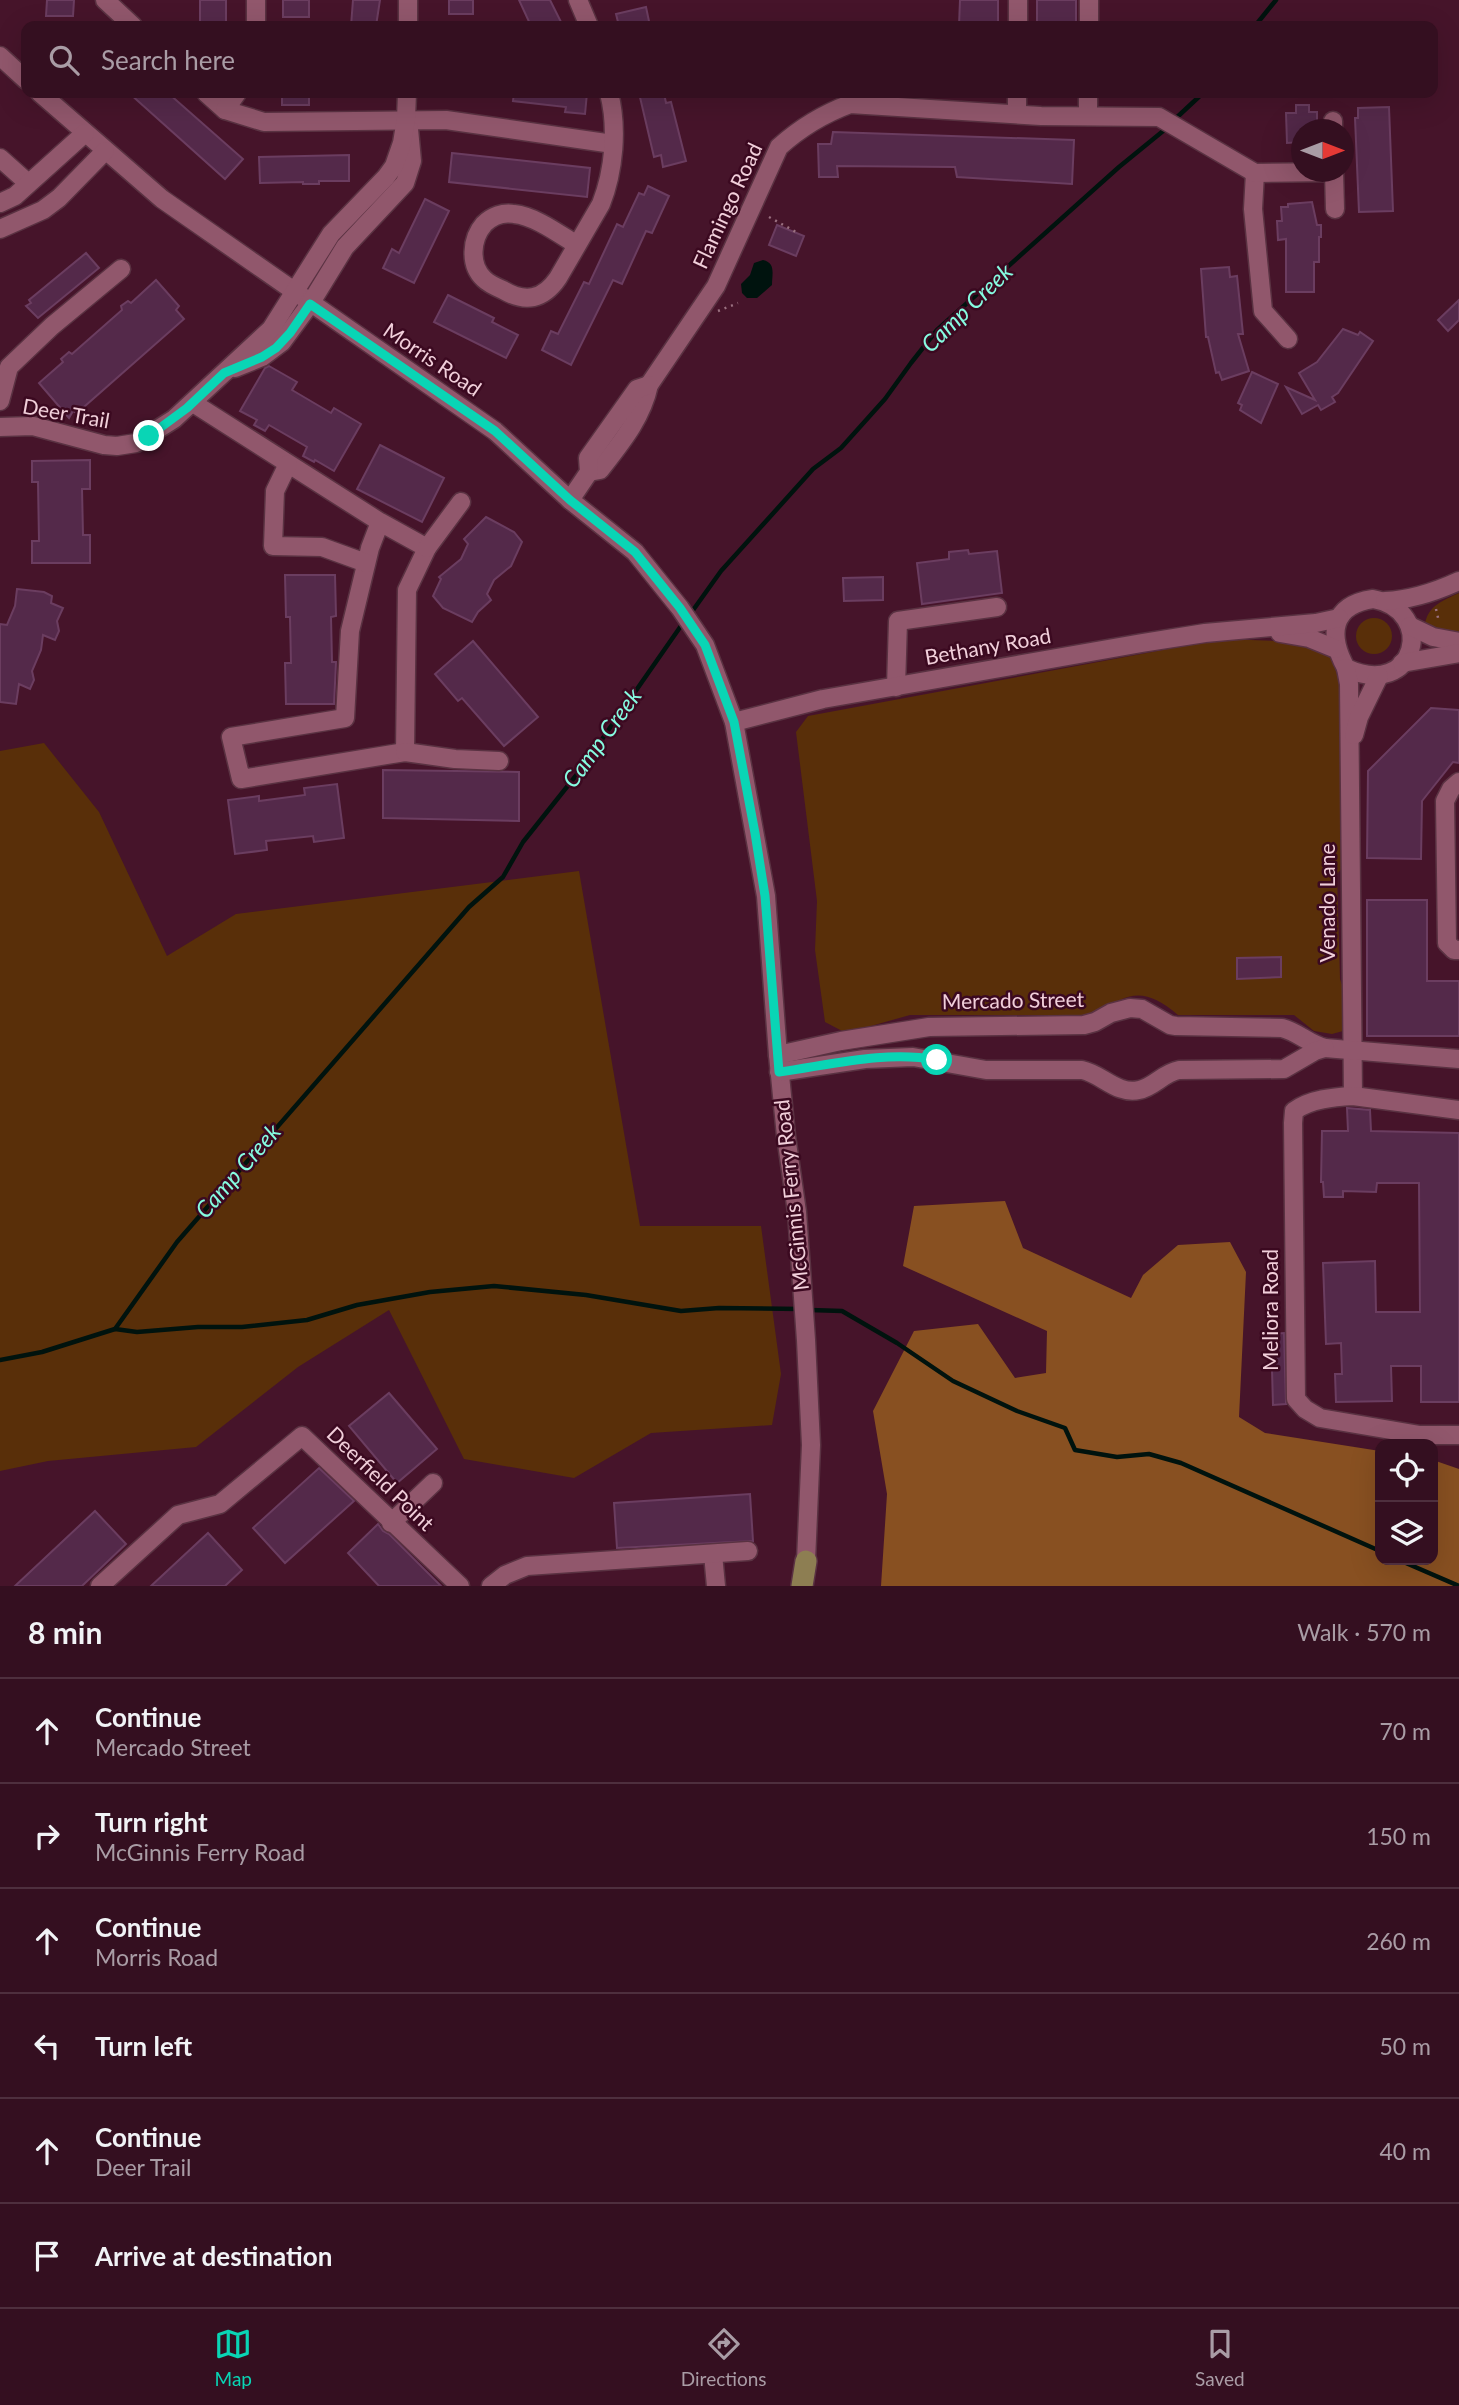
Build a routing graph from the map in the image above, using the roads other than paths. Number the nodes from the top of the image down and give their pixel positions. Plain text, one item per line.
1 (105, 0) edge
2 (256, 0) edge
3 (408, 0) edge
4 (578, 0) edge
5 (1018, 0) edge
6 (1089, 0) edge
7 (128, 21) edge
8 (256, 21) edge
9 (408, 21) edge
10 (587, 21) edge
11 (1018, 21) edge
12 (1089, 21) edge
13 (0, 56) edge
14 (21, 75) edge
15 (46, 98) edge
16 (212, 98) edge
17 (233, 98) edge
18 (407, 98) edge
19 (610, 98) edge
20 (1017, 98) edge
21 (1088, 98) edge
22 (225, 110) junction
23 (1017, 114) junction
24 (1088, 116) junction
25 (406, 119) junction
26 (85, 133) junction
27 (612, 144) junction
28 (105, 151) junction
29 (0, 159) edge
30 (1255, 173) junction
31 (1291, 173) edge
32 (1334, 182) edge
33 (28, 183) junction
34 (0, 190) edge
35 (0, 203) edge
36 (1335, 209) dead end
37 (0, 229) edge
38 (577, 245) junction
39 (121, 269) dead end
40 (295, 293) junction
41 (310, 304) junction
42 (1288, 339) dead end
43 (224, 373) junction
44 (0, 401) edge
45 (193, 403) junction
46 (0, 427) edge
47 (288, 464) junction
48 (570, 500) junction
49 (461, 502) dead end
50 (380, 522) junction
51 (427, 548) junction
52 (366, 563) junction
53 (1459, 581) edge
54 (1433, 599) junction
55 (1385, 601) junction
56 (997, 607) dead end
57 (1339, 618) junction
58 (1408, 622) junction
59 (1252, 629) junction
60 (1459, 642) edge
61 (1336, 649) junction
62 (1459, 653) edge
63 (1402, 663) junction
64 (1346, 668) junction
65 (1379, 676) junction
66 (896, 687) junction
67 (734, 722) junction
68 (405, 752) junction
69 (1350, 756) junction
70 (499, 761) dead end
71 (1459, 782) edge
72 (1459, 950) edge
73 (1325, 1048) junction
74 (1352, 1049) junction
75 (1459, 1059) edge
76 (778, 1064) junction
77 (1353, 1096) junction
78 (1459, 1110) edge
79 (1459, 1435) edge
80 (433, 1483) dead end
81 (391, 1523) junction
82 (748, 1552) dead end
83 (713, 1554) junction
84 (806, 1561) joint
85 (100, 1586) edge
86 (460, 1586) edge
87 (491, 1586) edge
88 (716, 1586) edge
89 (802, 1586) edge

1 - 7 street
2 - 8 street
3 - 9 street
4 - 10 street
5 - 11 street
6 - 12 street
13 - 14 street
15 - 26 street, Morris Road
16 - 22 street
17 - 22 street
18 - 25 street
19 - 27 street
20 - 23 street
21 - 24 street
22 - 25 street
23 - 24 street, Flamingo Road
23 - 48 street, Flamingo Road
24 - 30 street, Flamingo Road
25 - 27 street
25 - 40 street, Deer Trail
25 - 41 street
26 - 28 street, Morris Road
26 - 33 street
27 - 38 street
28 - 37 street
28 - 40 street, Morris Road
29 - 33 street
30 - 31 street
30 - 42 street
32 - 36 street
33 - 34 street
33 - 35 street
38 - 38 street
39 - 44 street
40 - 41 street, Morris Road
40 - 43 street, Deer Trail
41 - 43 street
41 - 48 street, Morris Road
43 - 45 street, Deer Trail
45 - 46 street, Deer Trail
45 - 47 street
47 - 50 street
47 - 52 street
48 - 67 street, Morris Road
49 - 51 street
50 - 51 street
50 - 52 street
51 - 68 street
52 - 68 street
53 - 54 street
54 - 55 street
54 - 58 street
55 - 57 street
55 - 58 street
56 - 66 street
57 - 59 street, Bethany Road
57 - 61 street
58 - 60 street
58 - 63 street
59 - 61 street, Bethany Road
59 - 66 street, Bethany Road
61 - 64 street
62 - 63 street
63 - 65 street
64 - 65 street
64 - 69 street, Venado Lane
65 - 69 street, Venado Lane
66 - 67 street, Bethany Road
67 - 76 street, McGinnis Ferry Road
68 - 70 street
69 - 74 street, Venado Lane
71 - 72 street
73 - 74 street, Mercado Street
73 - 76 street, Mercado Street
73 - 76 street, Mercado Street
74 - 75 street, Mercado Street
74 - 77 street
76 - 84 street, McGinnis Ferry Road
77 - 78 street, Meliora Road
77 - 79 street, Meliora Road
80 - 81 street
81 - 85 street, Deerfield Point
81 - 86 street, Deerfield Point
82 - 83 street
83 - 87 street
83 - 88 street
84 - 89 main road, McGinnis Ferry Road

